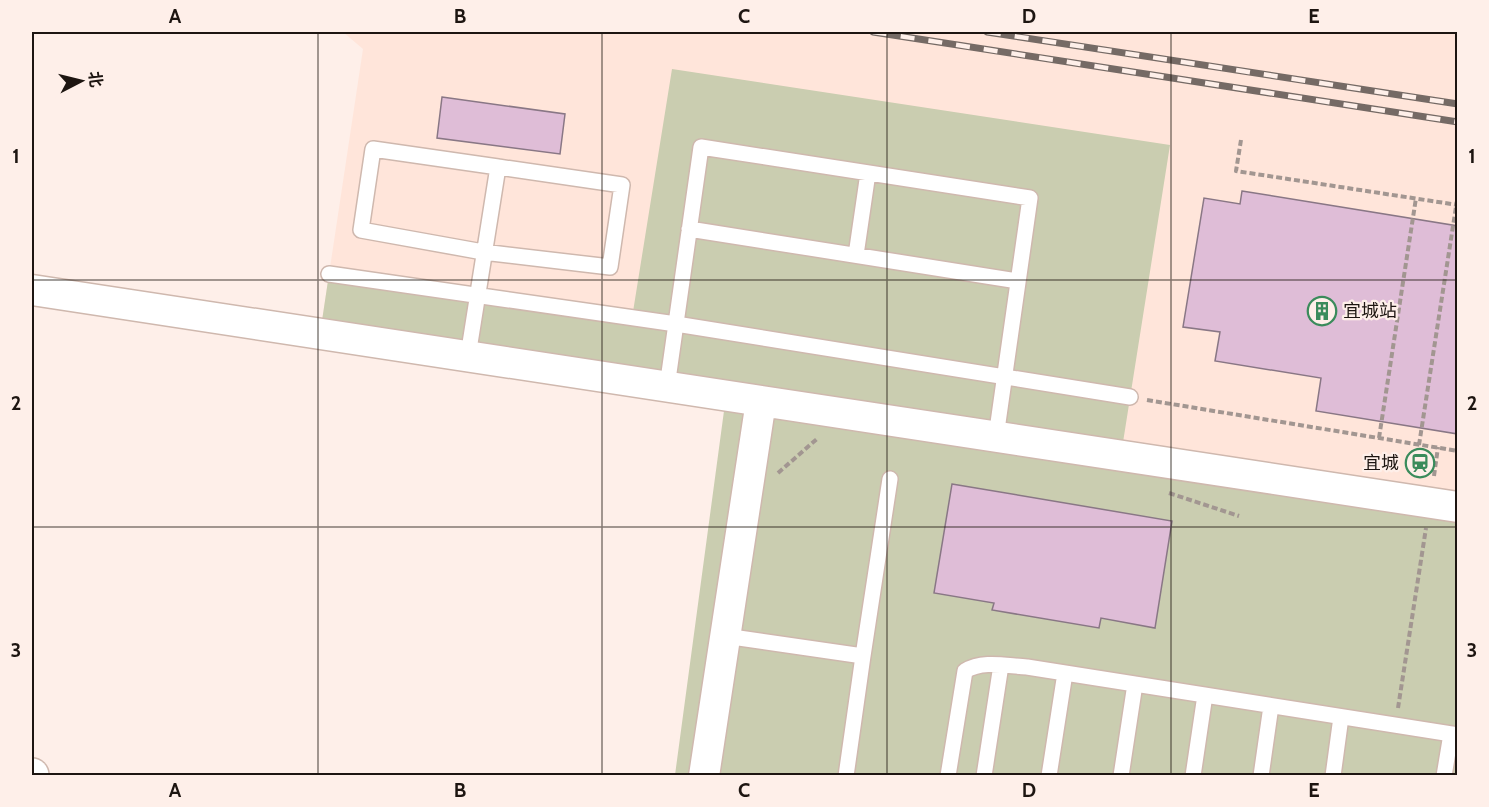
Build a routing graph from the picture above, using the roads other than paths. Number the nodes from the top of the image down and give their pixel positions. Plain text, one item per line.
1 (498, 167) junction
2 (868, 173) junction
3 (689, 229) junction
4 (483, 252) junction
5 (856, 255) junction
6 (329, 273) dead end
7 (1018, 281) junction
8 (32, 290) edge
9 (477, 295) junction
10 (676, 324) junction
11 (468, 357) junction
12 (1004, 377) junction
13 (667, 387) junction
14 (1130, 397) road end
15 (761, 401) junction
16 (996, 437) junction
17 (890, 478) dead end
18 (1444, 504) edge
19 (725, 636) junction
20 (863, 656) junction
21 (1000, 665) junction
22 (1065, 673) junction
23 (1135, 684) junction
24 (1205, 695) junction
25 (1272, 706) junction
26 (1341, 717) junction
27 (1454, 735) edge
28 (704, 776) edge
29 (846, 776) edge
30 (948, 776) edge
31 (984, 776) edge
32 (1049, 776) edge
33 (1121, 776) edge
34 (1193, 776) edge
35 (1261, 776) edge
36 (1332, 776) edge
37 (1444, 776) edge

1 - 4 lane
1 - 4 lane
1 - 4 lane
2 - 3 lane
2 - 5 lane
2 - 7 lane
3 - 5 lane
3 - 10 lane
4 - 9 lane
5 - 7 lane
6 - 9 lane
7 - 12 lane
8 - 11 street
9 - 10 lane
9 - 11 lane
10 - 12 lane
10 - 13 lane
11 - 13 street
12 - 14 lane
12 - 16 lane
13 - 15 street
15 - 16 street
15 - 19 street
16 - 18 street
17 - 20 lane
19 - 20 lane
19 - 28 street
20 - 29 lane
21 - 22 lane
21 - 30 lane
21 - 31 lane
22 - 23 lane
22 - 32 lane
23 - 24 lane
23 - 33 lane
24 - 25 lane
24 - 34 lane
25 - 26 lane
25 - 35 lane
26 - 27 lane
26 - 36 lane
27 - 37 lane

